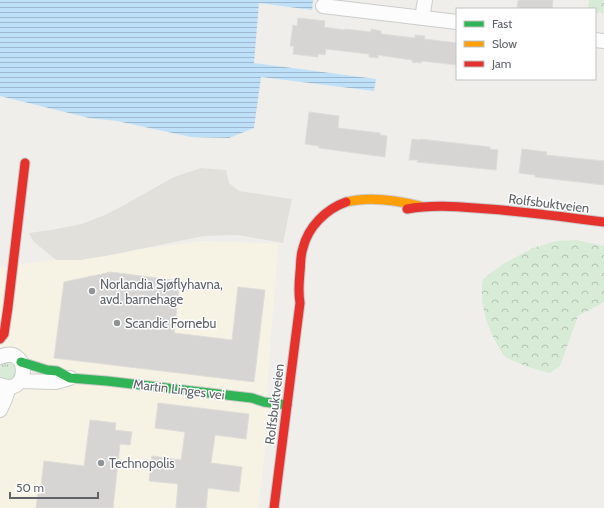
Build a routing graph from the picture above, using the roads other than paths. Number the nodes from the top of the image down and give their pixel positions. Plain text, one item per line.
1 (424, 0) edge
2 (323, 6) dead end
3 (422, 18) junction
4 (456, 22) edge
5 (25, 163) dead end
6 (420, 206) junction
7 (396, 210) dead end
8 (604, 222) edge
9 (309, 277) dead end
10 (300, 303) junction
11 (2, 337) edge
12 (11, 358) edge
13 (70, 378) junction
14 (10, 385) edge
15 (287, 405) junction
16 (0, 410) edge
17 (274, 508) edge

1 - 3 street
2 - 3 street
3 - 4 street
5 - 11 street
6 - 7 street, Rolfsbuktveien
6 - 8 street, Rolfsbuktveien
6 - 10 street, Rolfsbuktveien
9 - 10 street, Rolfsbuktveien
10 - 15 street, Rolfsbuktveien
11 - 12 street
12 - 13 street, Martin Linges vei
12 - 14 street
13 - 14 street, Martin Linges vei
13 - 15 street, Martin Linges vei
14 - 16 street
15 - 17 street, Rolfsbuktveien

